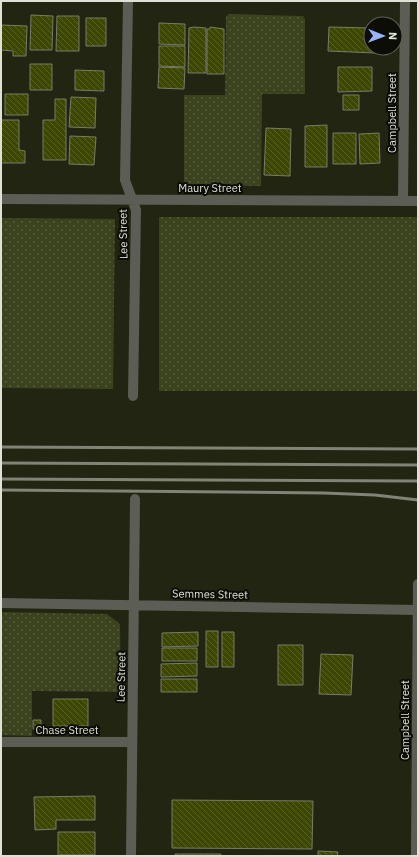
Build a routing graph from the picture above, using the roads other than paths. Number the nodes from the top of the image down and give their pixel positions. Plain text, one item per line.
1 (128, 1) edge
2 (405, 1) edge
3 (1, 199) edge
4 (133, 200) junction
5 (403, 201) junction
6 (418, 201) edge
7 (133, 396) dead end
8 (135, 499) dead end
9 (418, 584) edge
10 (1, 604) edge
11 (134, 604) junction
12 (418, 610) edge
13 (1, 742) edge
14 (132, 742) junction
15 (131, 856) edge
16 (416, 856) edge

1 - 4 street, Lee Street
2 - 5 street, Campbell Street
3 - 4 street, Maury Street
4 - 5 street, Maury Street
4 - 7 street, Lee Street
5 - 6 street, Maury Street
8 - 11 street, Lee Street
9 - 12 street, Campbell Street
10 - 11 street, Semmes Street
11 - 12 street, Semmes Street
11 - 14 street, Lee Street
12 - 16 street, Campbell Street
13 - 14 street, Chase Street
14 - 15 street, Lee Street

